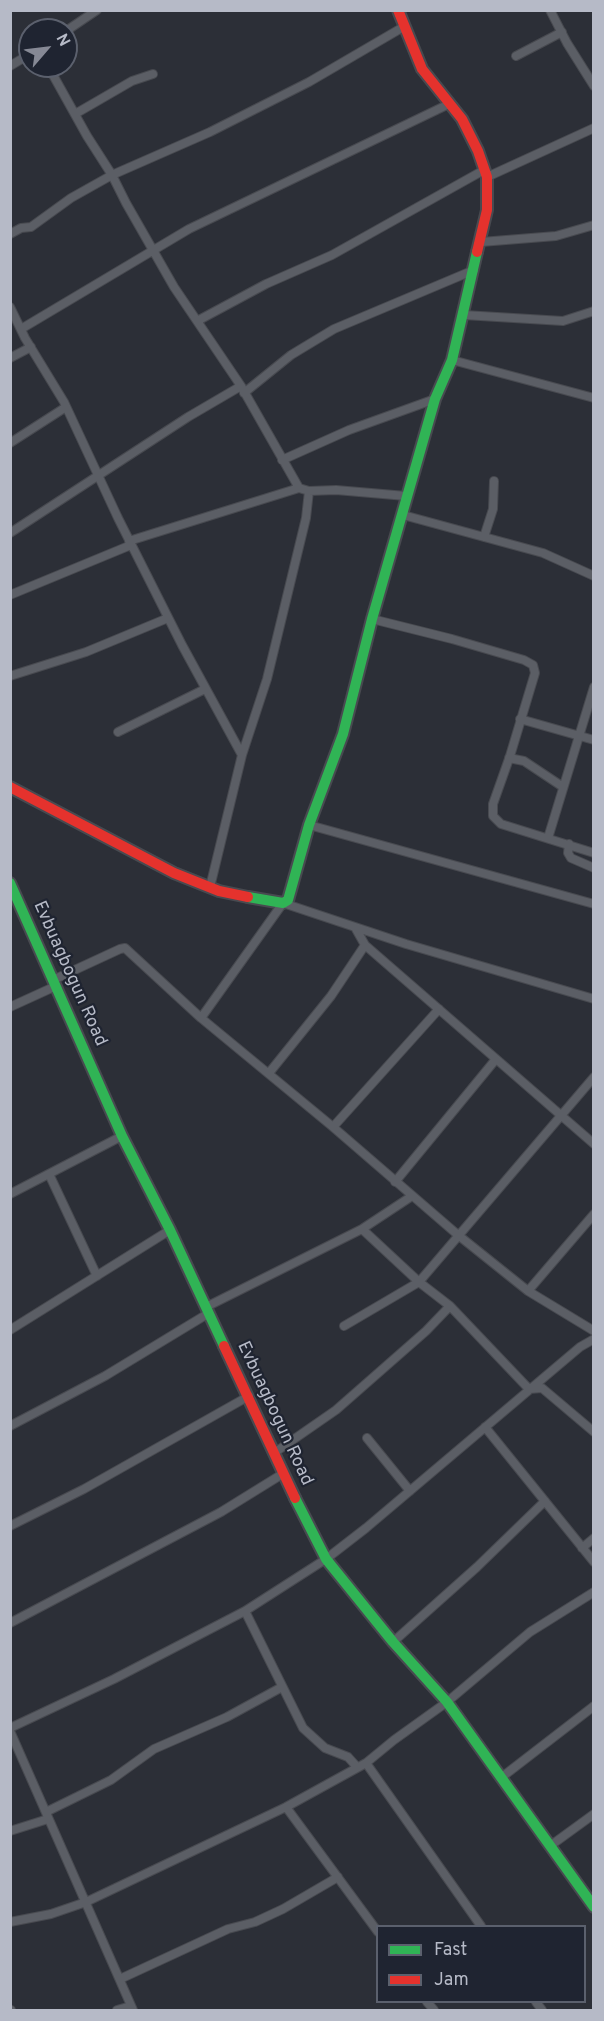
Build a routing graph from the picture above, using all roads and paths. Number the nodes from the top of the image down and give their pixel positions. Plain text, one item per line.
1 (97, 10) edge
2 (398, 10) edge
3 (550, 10) edge
4 (78, 23) edge
5 (405, 26) junction
6 (562, 32) junction
7 (516, 56) dead end
8 (153, 74) dead end
9 (55, 78) edge
10 (594, 86) edge
11 (449, 104) junction
12 (75, 114) junction
13 (594, 128) edge
14 (485, 174) junction
15 (112, 175) junction
16 (594, 225) edge
17 (10, 234) edge
18 (481, 242) junction
19 (153, 251) junction
20 (474, 270) junction
21 (10, 307) edge
22 (594, 310) edge
23 (464, 315) junction
24 (199, 320) junction
25 (21, 329) junction
26 (31, 347) junction
27 (10, 358) edge
28 (452, 360) junction
29 (242, 389) junction
30 (594, 398) edge
31 (435, 399) junction
32 (66, 407) junction
33 (10, 443) edge
34 (282, 460) junction
35 (97, 476) junction
36 (494, 481) dead end
37 (299, 488) junction
38 (309, 491) junction
39 (406, 496) junction
40 (403, 515) junction
41 (10, 533) edge
42 (484, 537) junction
43 (130, 543) junction
44 (594, 576) edge
45 (10, 595) edge
46 (168, 618) junction
47 (372, 619) junction
48 (10, 676) edge
49 (594, 687) edge
50 (205, 689) junction
51 (520, 719) junction
52 (118, 732) dead end
53 (579, 735) junction
54 (594, 740) edge
55 (242, 754) junction
56 (509, 758) junction
57 (10, 787) edge
58 (563, 787) junction
59 (309, 825) junction
60 (548, 838) junction
61 (569, 844) junction
62 (594, 853) edge
63 (594, 868) edge
64 (10, 883) edge
65 (210, 887) junction
66 (283, 903) junction
67 (594, 904) edge
68 (356, 929) junction
69 (365, 945) junction
70 (55, 983) junction
71 (594, 999) edge
72 (10, 1007) edge
73 (439, 1009) junction
74 (201, 1018) junction
75 (496, 1059) junction
76 (269, 1073) junction
77 (594, 1077) edge
78 (562, 1116) junction
79 (333, 1127) junction
80 (122, 1136) junction
81 (594, 1143) edge
82 (49, 1174) junction
83 (395, 1182) junction
84 (10, 1194) edge
85 (412, 1196) junction
86 (594, 1214) edge
87 (362, 1229) junction
88 (170, 1230) junction
89 (458, 1235) junction
90 (97, 1276) junction
91 (418, 1282) junction
92 (528, 1291) junction
93 (450, 1306) junction
94 (207, 1310) junction
95 (344, 1326) dead end
96 (10, 1330) edge
97 (594, 1331) edge
98 (594, 1339) edge
99 (530, 1389) junction
100 (249, 1396) junction
101 (10, 1426) edge
102 (485, 1427) junction
103 (594, 1432) edge
104 (367, 1438) dead end
105 (274, 1453) junction
106 (284, 1473) junction
107 (410, 1491) junction
108 (545, 1501) junction
109 (10, 1526) edge
110 (594, 1538) edge
111 (582, 1548) junction
112 (326, 1559) junction
113 (594, 1562) edge
114 (594, 1592) edge
115 (245, 1611) junction
116 (10, 1623) edge
117 (393, 1642) junction
118 (282, 1687) junction
119 (447, 1702) junction
120 (594, 1706) edge
121 (10, 1729) edge
122 (366, 1763) junction
123 (357, 1767) junction
124 (502, 1777) junction
125 (286, 1807) junction
126 (47, 1815) junction
127 (594, 1815) edge
128 (10, 1831) edge
129 (550, 1846) junction
130 (338, 1877) junction
131 (86, 1902) junction
132 (594, 1906) edge
133 (10, 1922) edge
134 (480, 1925) edge
135 (376, 1929) edge
136 (120, 1979) junction
137 (132, 2008) edge
138 (117, 2010) edge

1 - 4 street
2 - 5 street
3 - 6 street
5 - 11 street
5 - 15 street
6 - 7 street
6 - 10 street
8 - 12 street
9 - 12 street
11 - 14 street
11 - 19 street
12 - 15 street
13 - 14 street
14 - 18 street
14 - 24 street
15 - 17 street
15 - 19 street
16 - 18 street
18 - 20 street
19 - 24 street
19 - 25 street
20 - 23 street
20 - 29 street
21 - 25 street
22 - 23 street
23 - 28 street
24 - 29 street
25 - 26 street
26 - 27 street
26 - 32 street
28 - 30 street
28 - 31 street
29 - 34 street
29 - 35 street
31 - 34 street
31 - 39 street
32 - 33 street
32 - 35 street
34 - 37 street
35 - 41 street
35 - 43 street
36 - 42 street
37 - 38 street
37 - 43 street
38 - 39 street
38 - 55 street
39 - 40 street
40 - 42 street
40 - 47 street
42 - 44 street
43 - 45 street
43 - 46 street
46 - 48 street
46 - 50 street
47 - 51 street
47 - 59 street
49 - 53 street
50 - 52 street
50 - 55 street
51 - 53 street
51 - 56 street
53 - 54 street
53 - 58 street
55 - 65 street
56 - 58 street
56 - 60 street
57 - 65 street
58 - 60 street
59 - 66 street
59 - 67 street
60 - 61 street
61 - 62 street
61 - 63 street
64 - 70 street, Evbuagbogun Road
65 - 66 street
66 - 68 street
66 - 74 street
68 - 69 street
68 - 71 street
69 - 73 street
69 - 76 street
70 - 72 street
70 - 74 street
70 - 80 street, Evbuagbogun Road
73 - 75 street
73 - 79 street
74 - 76 street
75 - 78 street
75 - 83 street
76 - 79 street
77 - 78 street
78 - 81 street
78 - 89 street
79 - 83 street
80 - 82 street
80 - 88 street, Evbuagbogun Road
82 - 84 street
82 - 90 street
83 - 85 street
85 - 87 street
85 - 89 street
86 - 92 street
87 - 91 street
87 - 94 street
88 - 90 street
88 - 94 street, Evbuagbogun Road
89 - 91 street
89 - 92 street
90 - 96 street
91 - 93 street
91 - 95 street
92 - 97 street
93 - 99 street
93 - 105 street
94 - 100 street, Evbuagbogun Road
94 - 101 street
98 - 99 street
99 - 102 street
99 - 103 street
100 - 105 street, Evbuagbogun Road
100 - 109 street
102 - 107 street
102 - 108 street
104 - 107 street
105 - 106 street, Evbuagbogun Road
106 - 112 street, Evbuagbogun Road
106 - 116 street
107 - 112 street
108 - 111 street
108 - 117 street
110 - 111 street
111 - 113 street
112 - 115 street
112 - 117 street, Evbuagbogun Road
114 - 119 street
115 - 118 street
115 - 121 street
117 - 119 street, Evbuagbogun Road
118 - 123 street
118 - 126 street
119 - 122 street
119 - 124 street, Evbuagbogun Road
120 - 124 street
121 - 126 street
122 - 123 street
122 - 134 street
123 - 125 street
124 - 129 street, Evbuagbogun Road
125 - 130 street
125 - 131 street
126 - 128 street
126 - 131 street
127 - 129 street
129 - 132 street, Evbuagbogun Road
130 - 135 street
130 - 136 street
131 - 133 street
131 - 136 street
136 - 137 street
137 - 138 street

